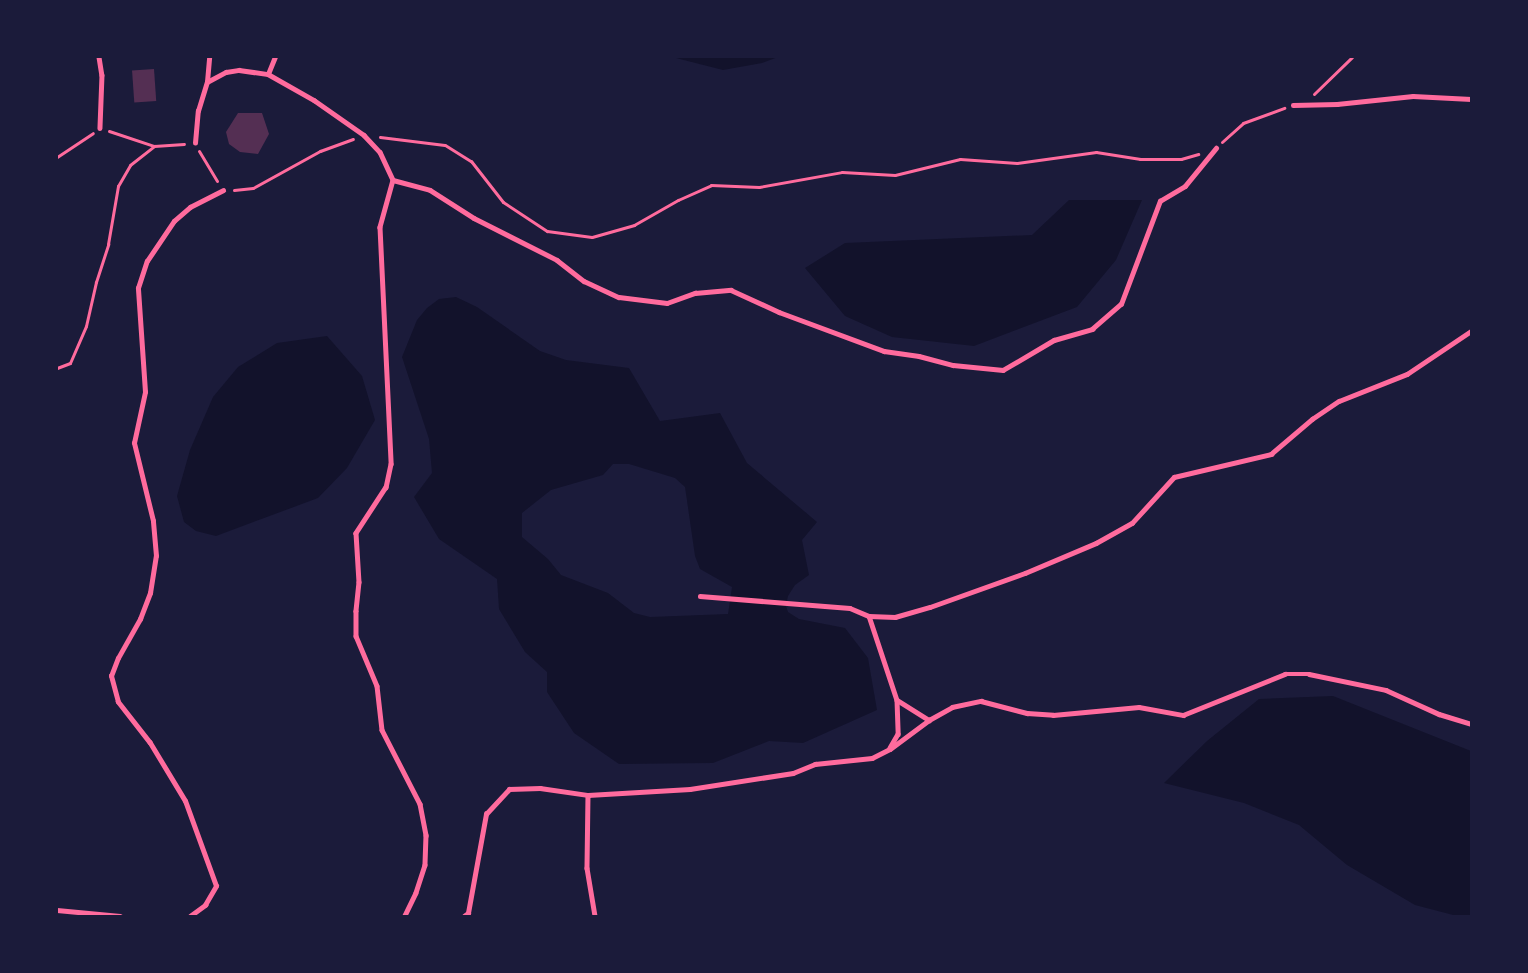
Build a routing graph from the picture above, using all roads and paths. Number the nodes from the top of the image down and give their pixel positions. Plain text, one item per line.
1 (99, 57) edge
2 (210, 57) edge
3 (275, 57) edge
4 (1352, 57) edge
5 (268, 74) junction
6 (207, 82) junction
7 (1313, 95) dead end
8 (1471, 99) edge
9 (1293, 105) joint
10 (100, 128) junction
11 (364, 135) junction
12 (195, 143) junction
13 (154, 146) junction
14 (1216, 148) junction
15 (57, 157) edge
16 (393, 180) junction
17 (223, 190) junction
18 (1471, 331) edge
19 (57, 368) edge
20 (700, 596) dead end
21 (869, 616) junction
22 (897, 700) junction
23 (929, 720) junction
24 (1471, 724) edge
25 (890, 749) junction
26 (588, 795) junction
27 (57, 910) edge
28 (120, 916) edge
29 (190, 916) edge
30 (405, 916) edge
31 (464, 916) edge
32 (595, 916) edge

1 - 10 lane
2 - 6 lane
3 - 5 lane
4 - 7 path
5 - 6 lane
5 - 11 lane
6 - 12 lane
8 - 9 lane
9 - 14 path
10 - 13 path
10 - 15 path
11 - 14 path
11 - 16 lane
11 - 17 path
12 - 13 path
12 - 17 path
13 - 19 path
14 - 16 lane
16 - 30 lane
17 - 29 lane
18 - 21 lane
20 - 21 lane
21 - 22 lane
22 - 23 lane
22 - 25 lane
23 - 24 lane
23 - 25 lane
25 - 26 lane
26 - 31 lane
26 - 32 lane
27 - 28 lane

